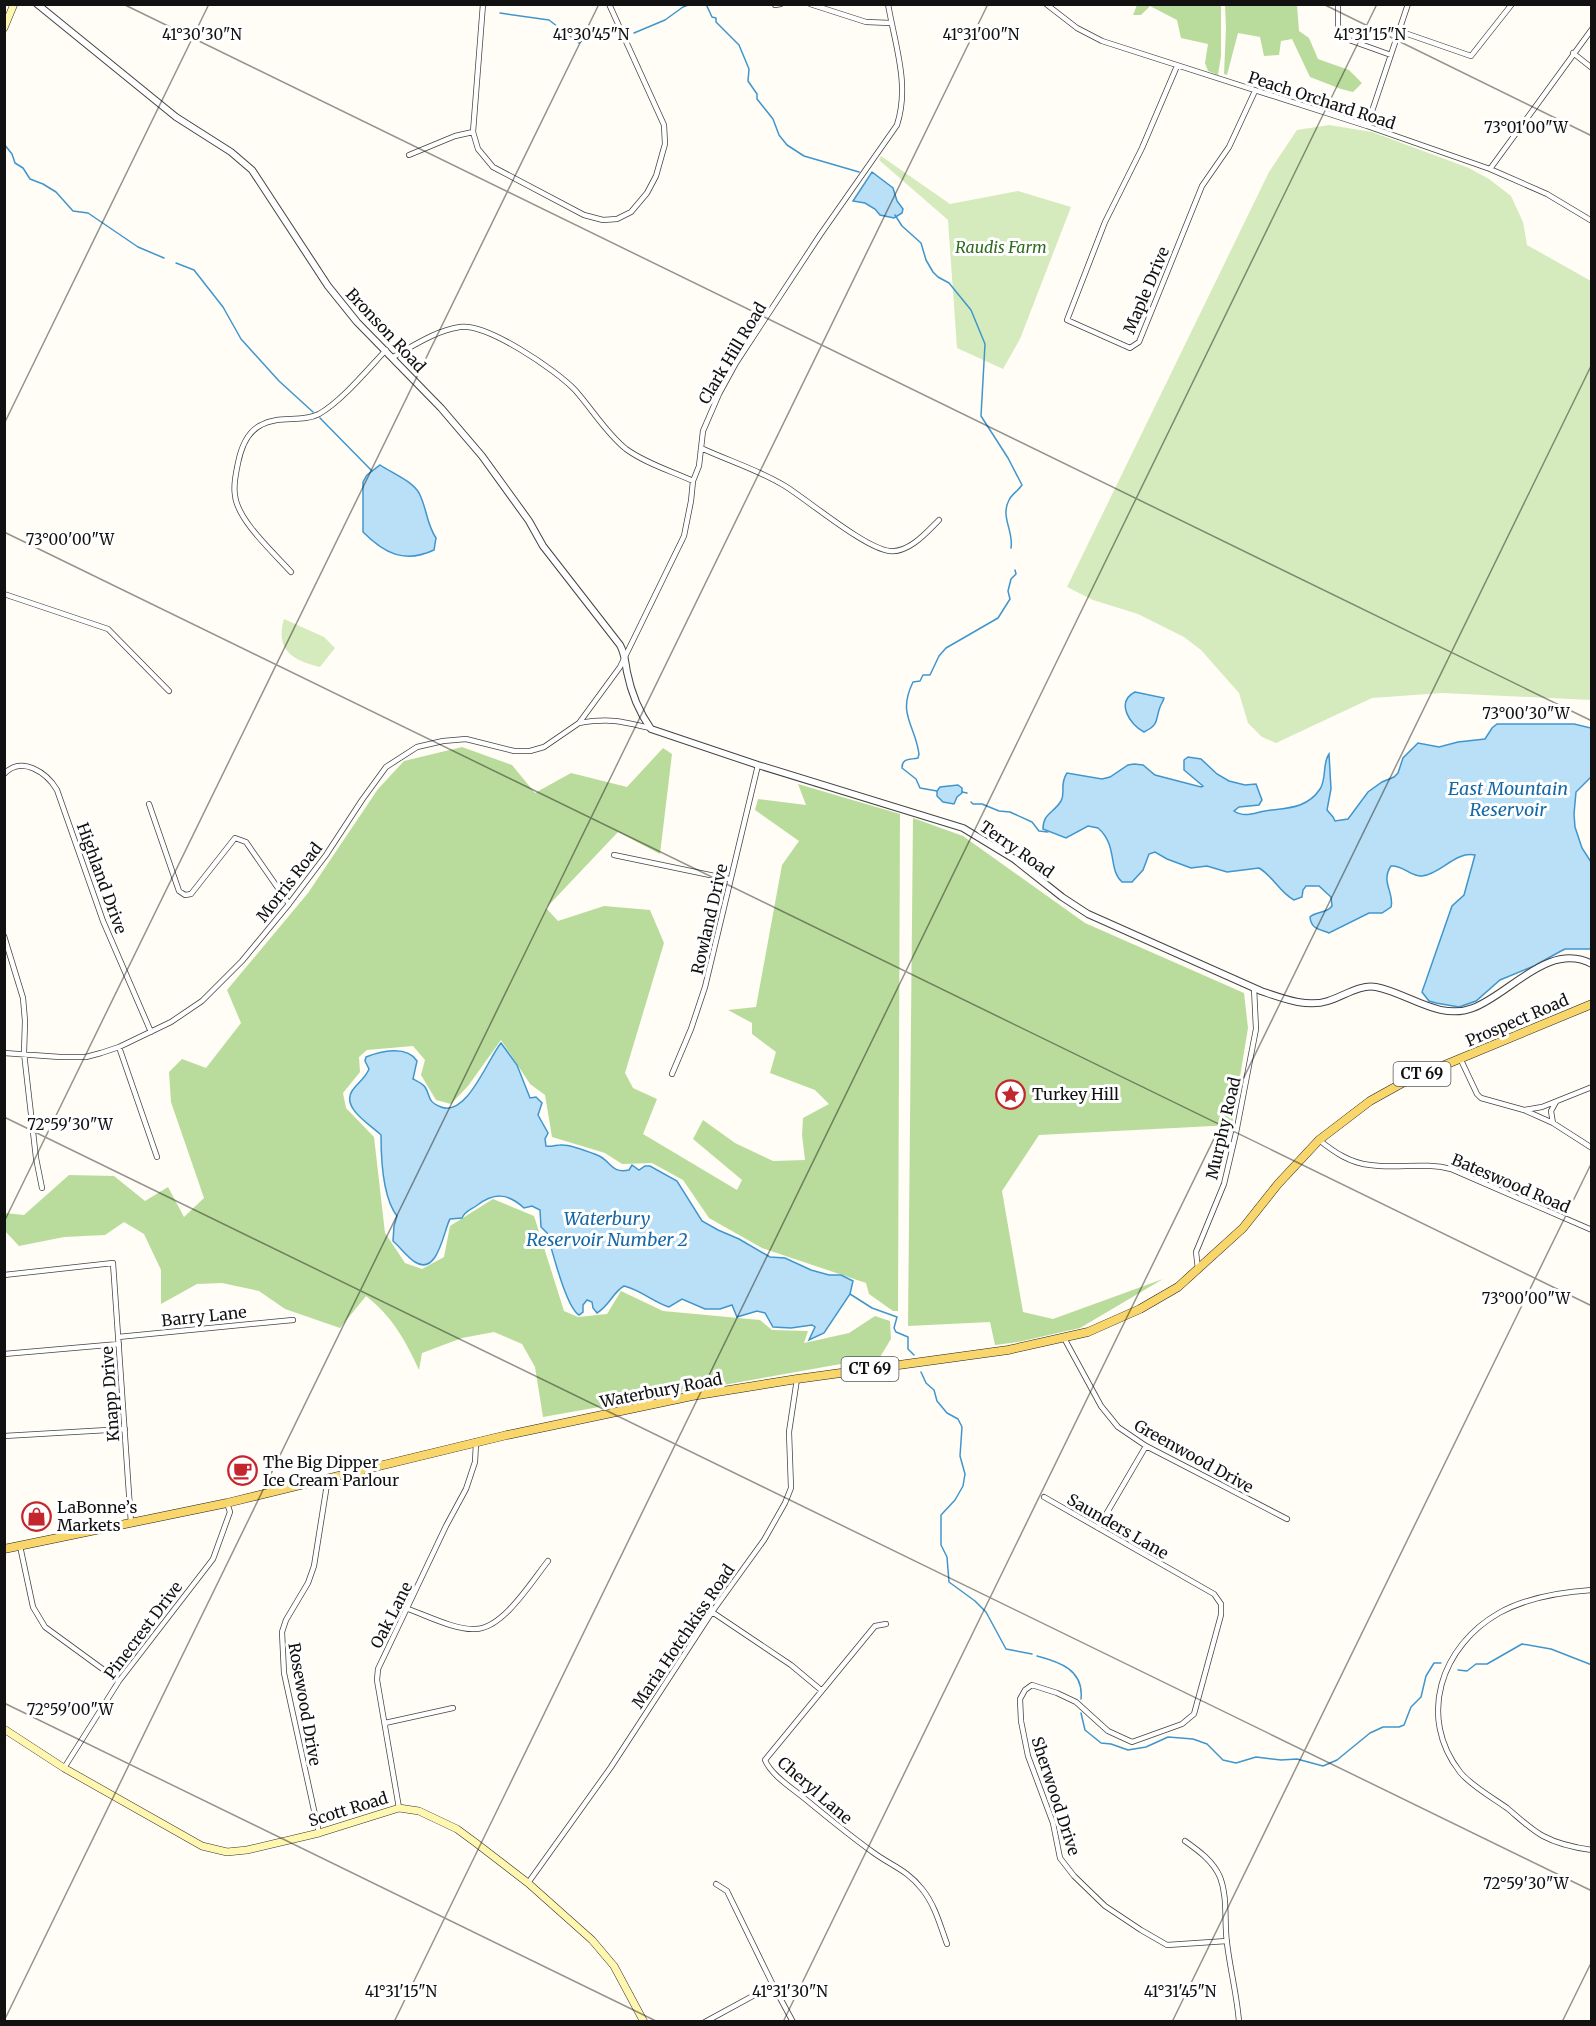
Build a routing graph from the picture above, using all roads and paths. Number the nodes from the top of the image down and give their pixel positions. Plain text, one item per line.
1 (14, 4) edge
2 (37, 4) edge
3 (483, 4) edge
4 (609, 4) edge
5 (810, 4) edge
6 (888, 4) edge
7 (1046, 4) edge
8 (1338, 4) edge
9 (1408, 4) edge
10 (1512, 4) edge
11 (891, 23) junction
12 (4, 28) edge
13 (1592, 29) edge
14 (1399, 31) junction
15 (1572, 53) junction
16 (1391, 55) junction
17 (1177, 66) junction
18 (1592, 68) edge
19 (1255, 91) junction
20 (1366, 126) junction
21 (473, 132) junction
22 (409, 155) dead end
23 (1490, 169) junction
24 (1592, 221) edge
25 (386, 350) junction
26 (393, 357) junction
27 (701, 448) junction
28 (693, 481) junction
29 (939, 520) dead end
30 (291, 572) dead end
31 (4, 594) edge
32 (625, 655) junction
33 (169, 691) dead end
34 (579, 723) junction
35 (651, 729) junction
36 (758, 765) junction
37 (4, 774) edge
38 (149, 804) dead end
39 (614, 855) dead end
40 (729, 879) junction
41 (289, 904) junction
42 (4, 936) edge
43 (1592, 964) edge
44 (1254, 988) junction
45 (1592, 1004) edge
46 (151, 1032) junction
47 (119, 1047) junction
48 (4, 1053) edge
49 (24, 1053) junction
50 (1460, 1058) junction
51 (672, 1074) dead end
52 (1592, 1087) edge
53 (1556, 1102) junction
54 (1524, 1110) junction
55 (1553, 1123) junction
56 (1319, 1140) junction
57 (1592, 1148) edge
58 (157, 1157) dead end
59 (1278, 1184) joint
60 (42, 1188) dead end
61 (1592, 1230) edge
62 (1198, 1269) junction
63 (4, 1275) edge
64 (293, 1320) dead end
65 (118, 1337) junction
66 (1064, 1338) junction
67 (119, 1344) junction
68 (4, 1354) edge
69 (796, 1379) junction
70 (125, 1429) junction
71 (4, 1436) edge
72 (476, 1443) junction
73 (1146, 1446) junction
74 (328, 1478) junction
75 (1044, 1497) dead end
76 (227, 1503) junction
77 (1287, 1519) dead end
78 (131, 1523) junction
79 (1098, 1528) junction
80 (20, 1546) junction
81 (4, 1549) edge
82 (548, 1561) dead end
83 (1179, 1575) joint
84 (1592, 1590) edge
85 (408, 1609) junction
86 (712, 1612) junction
87 (886, 1624) dead end
88 (118, 1681) junction
89 (821, 1690) junction
90 (453, 1708) dead end
91 (385, 1723) junction
92 (4, 1729) edge
93 (64, 1768) junction
94 (399, 1808) junction
95 (319, 1833) junction
96 (1185, 1841) dead end
97 (1592, 1850) edge
98 (528, 1883) junction
99 (716, 1884) dead end
100 (1227, 1941) junction
101 (947, 1944) dead end
102 (773, 1985) junction
103 (644, 2022) edge
104 (705, 2022) edge
105 (793, 2022) edge
106 (1239, 2022) edge

1 - 12 main road
2 - 25 street, Bronson Road
3 - 21 street
4 - 21 street
5 - 11 street
6 - 11 street, Clark Hill Road
7 - 17 street, Peach Orchard Road
8 - 16 street
9 - 14 street
10 - 14 street
11 - 27 street, Clark Hill Road
13 - 15 street
14 - 16 street
15 - 18 street
15 - 23 street
16 - 20 street
17 - 19 street, Peach Orchard Road
17 - 19 street, Maple Drive
19 - 20 street, Peach Orchard Road
20 - 23 street, Peach Orchard Road
21 - 22 street
23 - 24 street, Peach Orchard Road
25 - 26 street, Bronson Road
25 - 30 street
26 - 28 street
26 - 32 street, Bronson Road
27 - 28 street, Clark Hill Road
27 - 29 street
28 - 32 street, Clark Hill Road
31 - 33 street
32 - 34 street, Clark Hill Road
32 - 35 street, Bronson Road
34 - 35 street, Terry Road
34 - 41 street, Morris Road
35 - 36 street, Terry Road
36 - 40 street, Rowland Drive
36 - 44 street, Terry Road
37 - 46 street, Highland Drive
38 - 41 street
39 - 40 street
40 - 51 street, Rowland Drive
41 - 46 street, Morris Road
42 - 49 street
43 - 44 street, Terry Road
44 - 62 street, Murphy Road
45 - 50 main road, Prospect Road / CT 69
46 - 47 street, Morris Road
47 - 49 street, Morris Road
47 - 58 street
48 - 49 street, Morris Road
49 - 60 street
50 - 54 street
50 - 56 main road, Prospect Road / CT 69
52 - 53 street
53 - 54 street
53 - 55 street
54 - 55 street
55 - 57 street
56 - 59 main road, Prospect Road / CT 69
56 - 61 street, Bateswood Road
59 - 62 main road, Waterbury Road / CT 69
62 - 66 main road, Waterbury Road / CT 69
63 - 65 street, Knapp Drive
64 - 65 street, Barry Lane
65 - 67 street, Knapp Drive
66 - 69 main road, Waterbury Road / CT 69
66 - 73 street, Greenwood Drive
67 - 68 street
67 - 70 street, Knapp Drive
69 - 72 main road, Waterbury Road / CT 69
69 - 86 street, Maria Hotchkiss Road
70 - 71 street
70 - 78 street, Knapp Drive
72 - 74 main road, Waterbury Road / CT 69
72 - 85 street, Oak Lane
73 - 77 street, Greenwood Drive
73 - 79 street
74 - 76 main road, Waterbury Road / CT 69
74 - 95 street, Rosewood Drive
75 - 79 street, Saunders Lane
76 - 78 main road, Waterbury Road / CT 69
76 - 88 street, Pinecrest Drive
78 - 80 main road, Waterbury Road / CT 69
79 - 83 street, Saunders Lane
80 - 81 main road, Waterbury Road / CT 69
80 - 88 street
82 - 85 street
83 - 100 street, Sherwood Drive
84 - 97 street
85 - 91 street, Oak Lane
86 - 89 street
86 - 98 street, Maria Hotchkiss Road
87 - 89 street, Cheryl Lane
88 - 93 street, Pinecrest Drive
89 - 101 street, Cheryl Lane
90 - 91 street
91 - 94 street, Oak Lane
92 - 93 main road, Scott Road
93 - 95 main road, Scott Road
94 - 95 main road, Scott Road
94 - 98 main road, Scott Road
96 - 100 street
98 - 103 main road, Scott Road
99 - 102 street
100 - 106 street
102 - 104 street
102 - 105 street

